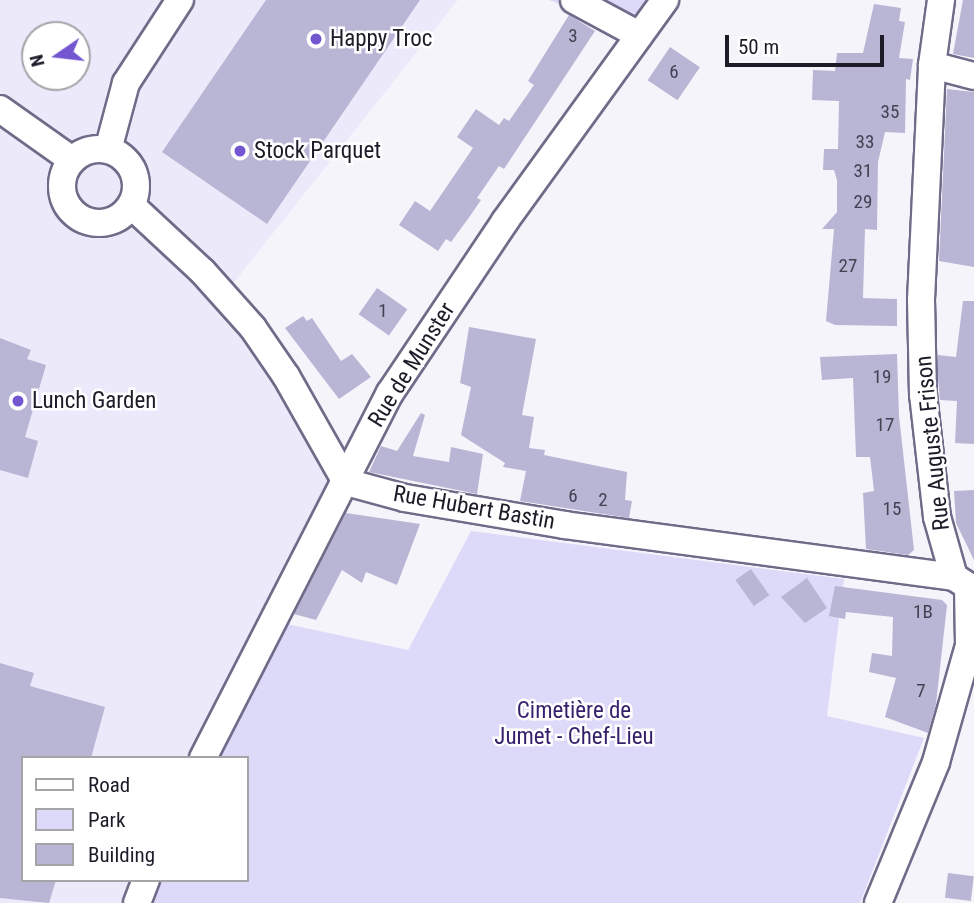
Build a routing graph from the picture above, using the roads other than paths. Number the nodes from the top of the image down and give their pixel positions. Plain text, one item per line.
1 (180, 0) edge
2 (574, 0) edge
3 (665, 0) edge
4 (941, 0) edge
5 (639, 35) junction
6 (932, 65) junction
7 (974, 76) edge
8 (0, 109) edge
9 (108, 150) junction
10 (72, 160) junction
11 (131, 205) junction
12 (346, 482) junction
13 (965, 583) edge
14 (205, 756) edge
15 (145, 882) edge
16 (137, 903) edge
17 (878, 903) edge

1 - 9 street
2 - 5 street
3 - 5 street, Rue de Munster
4 - 6 street, Rue Auguste Frison
5 - 12 street, Rue de Munster
6 - 7 street
6 - 13 street, Rue Auguste Frison
8 - 10 street
9 - 10 street
9 - 11 street
10 - 11 street
11 - 12 street
12 - 13 street, Rue Hubert Bastin
12 - 14 street, Rue de Munster
13 - 17 street, Rue Auguste Frison
15 - 16 street

